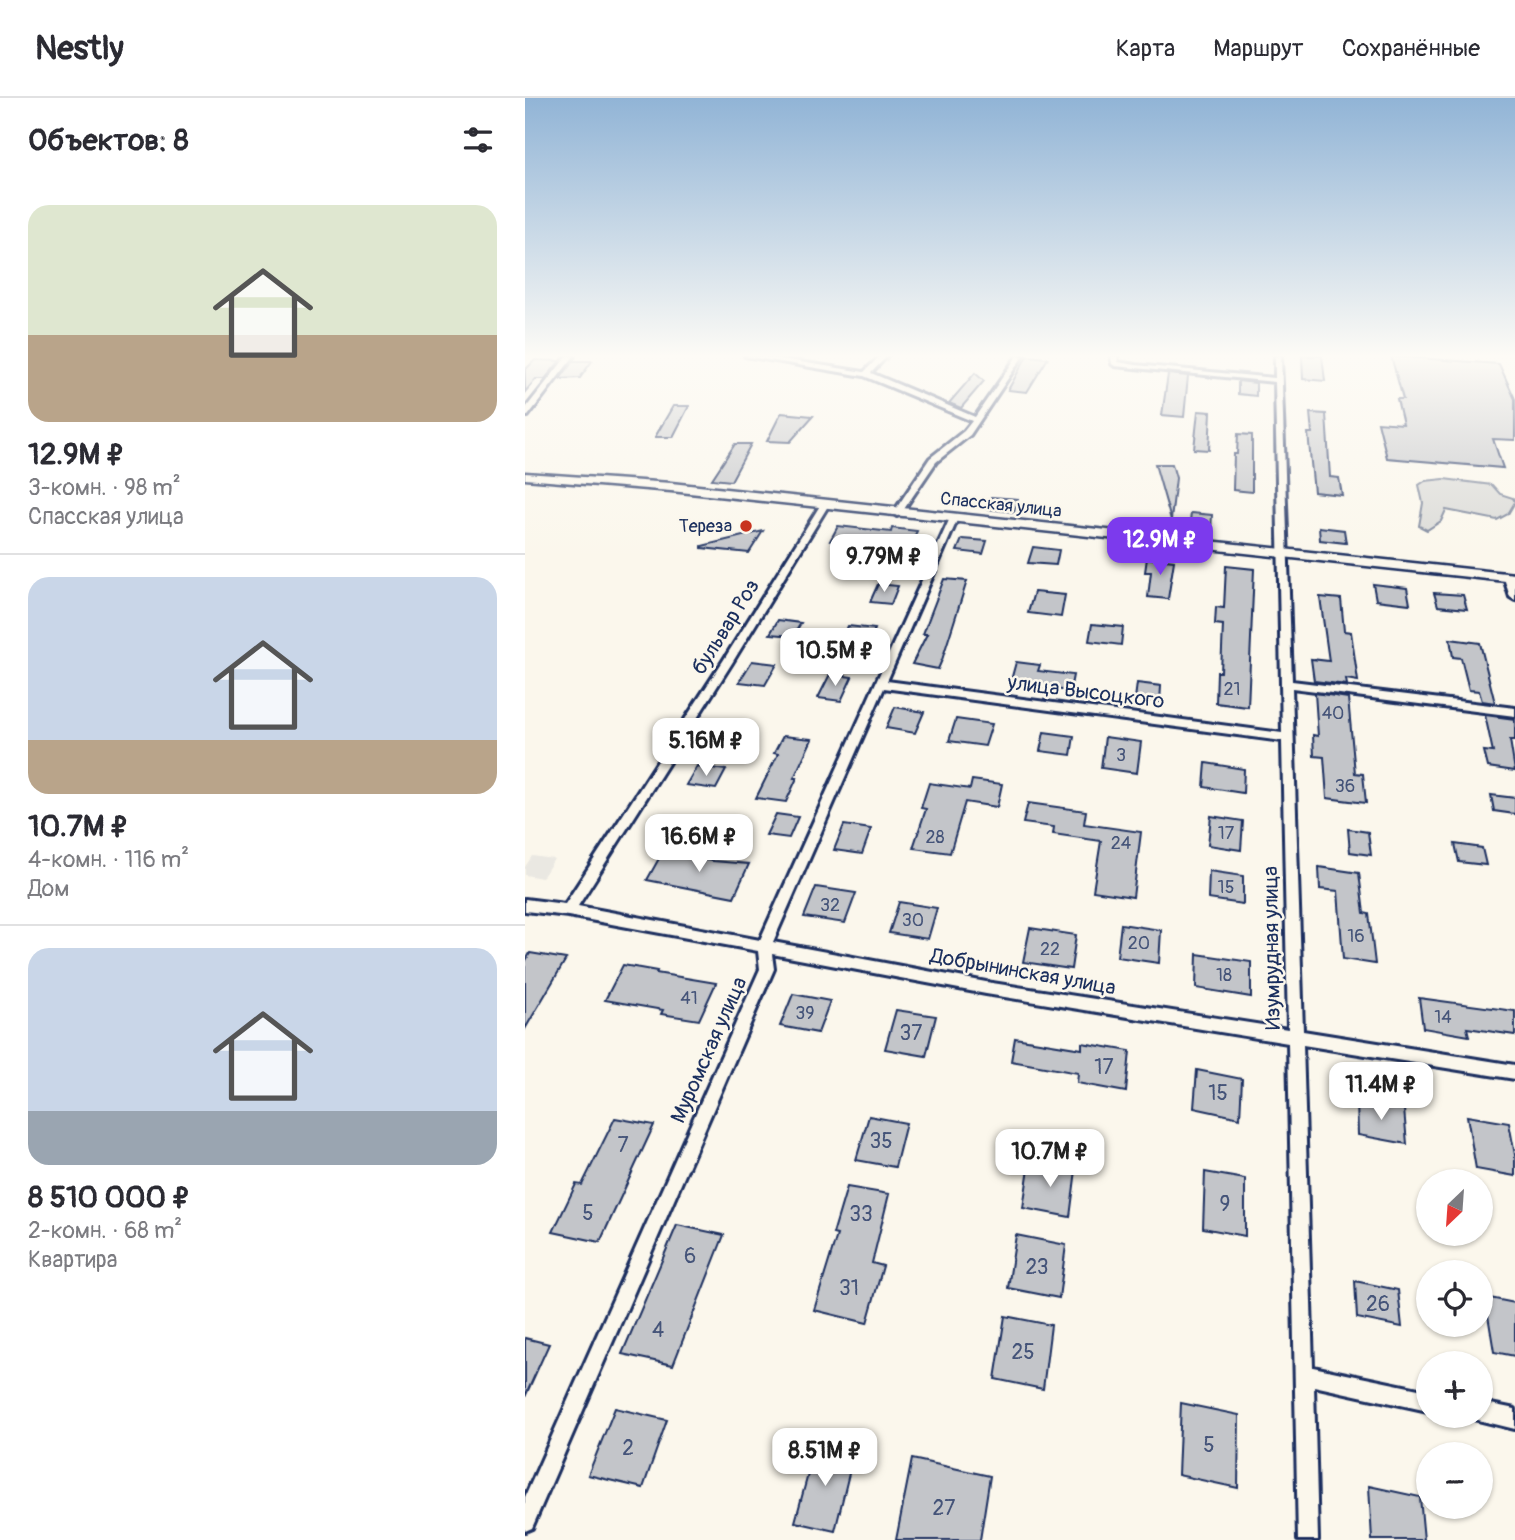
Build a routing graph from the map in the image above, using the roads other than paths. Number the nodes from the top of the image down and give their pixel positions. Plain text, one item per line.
1 (974, 423) edge
2 (1281, 423) edge
3 (525, 476) edge
4 (824, 506) junction
5 (897, 513) junction
6 (954, 518) junction
7 (1286, 554) junction
8 (1512, 578) edge
9 (1515, 597) edge
10 (879, 684) junction
11 (1288, 684) junction
12 (1515, 712) edge
13 (1288, 738) junction
14 (525, 905) edge
15 (568, 910) junction
16 (764, 946) junction
17 (1295, 1039) junction
18 (1515, 1072) edge
19 (1305, 1375) junction
20 (1416, 1398) edge
21 (1493, 1414) edge
22 (1515, 1419) edge
23 (525, 1521) edge
24 (1308, 1540) edge

1 - 5 street
2 - 7 street, Изумрудная улица
3 - 4 street, Спасская улица
4 - 5 street, Спасская улица
4 - 15 street, бульвар Роз
5 - 6 street, Спасская улица
6 - 7 street, Спасская улица
6 - 10 street, Муромская улица
7 - 8 street, Спасская улица
7 - 11 street, Изумрудная улица
8 - 9 street
10 - 13 street, улица Высоцкого
10 - 16 street, Муромская улица
11 - 12 street
11 - 13 street, Изумрудная улица
13 - 17 street, Изумрудная улица
14 - 15 street, Добрынинская улица
15 - 16 street, Добрынинская улица
16 - 17 street, Добрынинская улица
16 - 23 street, Муромская улица
17 - 18 street, Добрынинская улица
17 - 19 street, Изумрудная улица
19 - 20 street
19 - 24 street, Изумрудная улица
21 - 22 street

